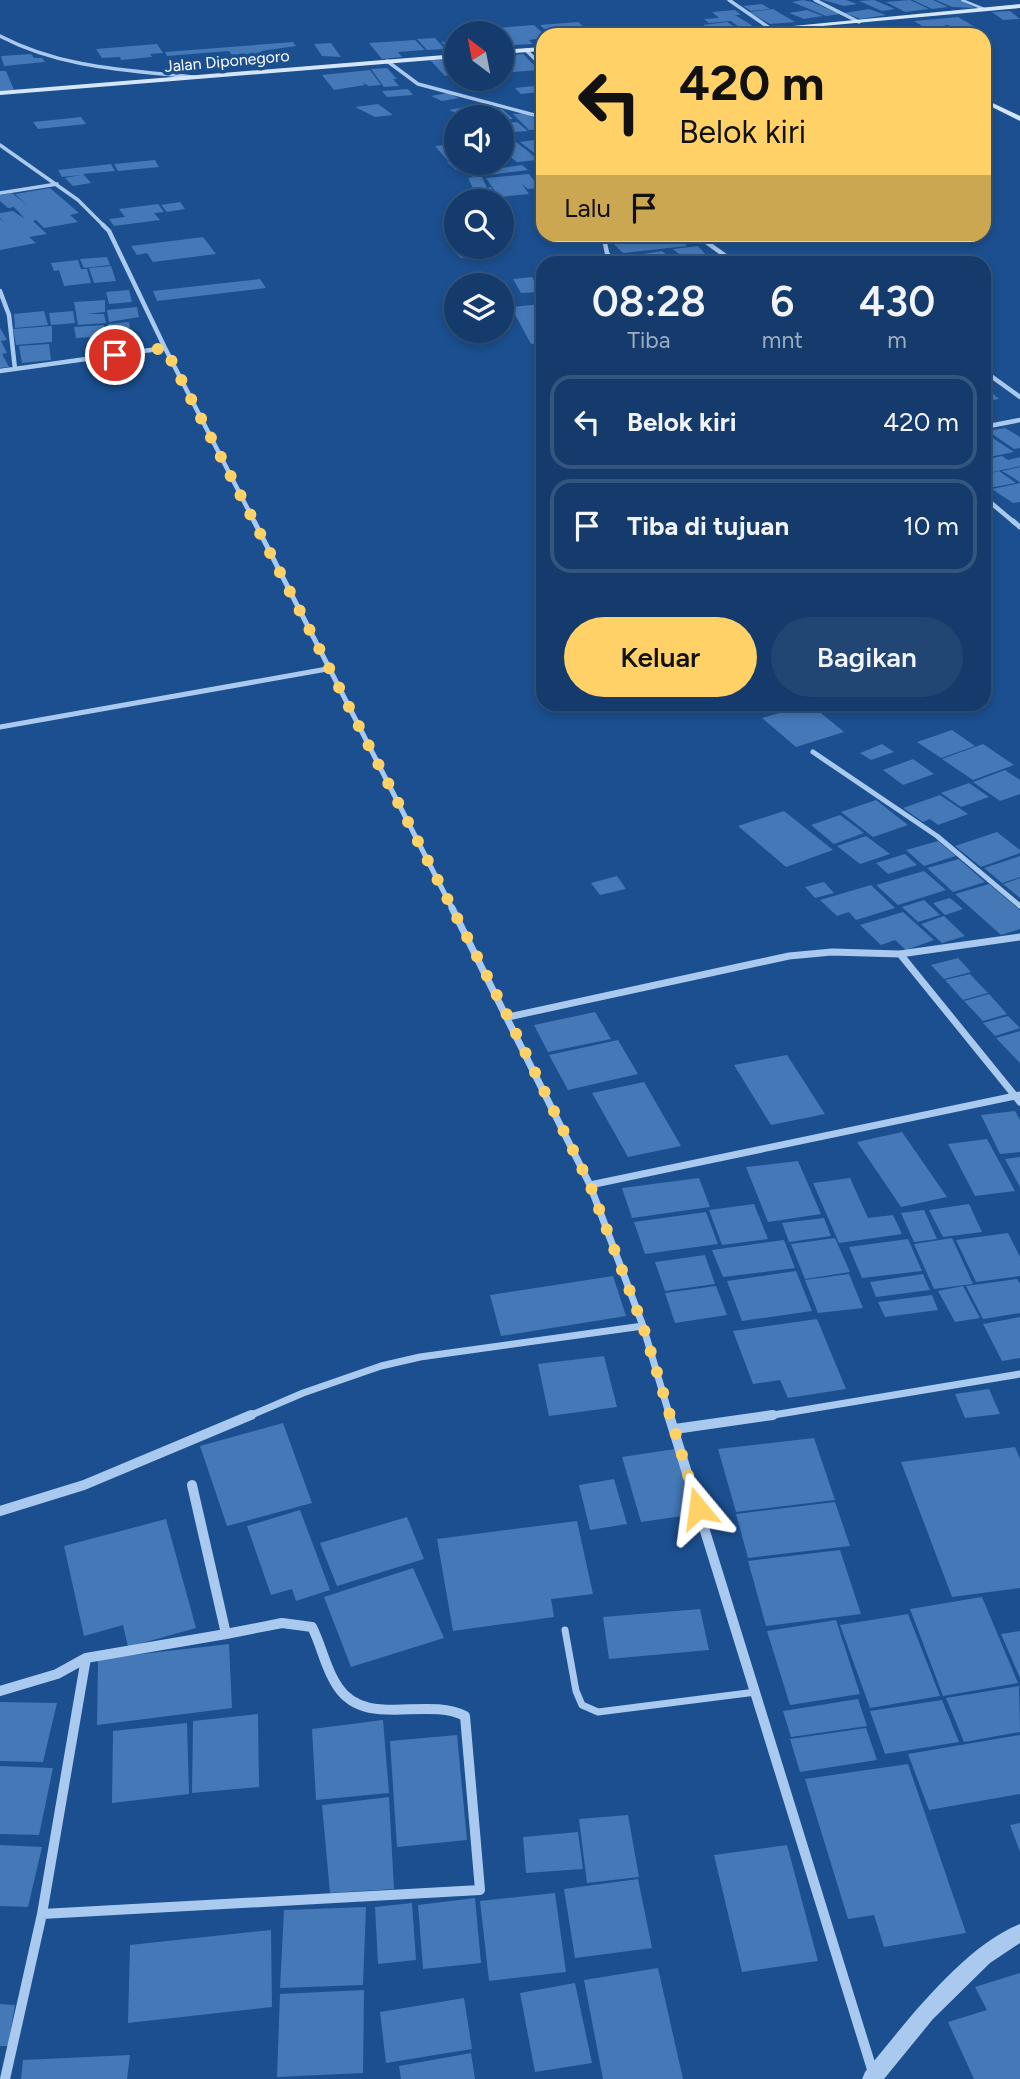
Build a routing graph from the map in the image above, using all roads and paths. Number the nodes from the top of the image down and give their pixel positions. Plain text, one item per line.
1 (729, 0) edge
2 (815, 0) edge
3 (962, 0) edge
4 (1020, 6) edge
5 (984, 9) junction
6 (859, 22) junction
7 (831, 25) junction
8 (770, 28) edge
9 (786, 28) edge
10 (837, 28) edge
11 (0, 36) edge
12 (536, 49) edge
13 (526, 50) junction
14 (514, 51) edge
15 (444, 56) edge
16 (536, 60) edge
17 (387, 61) junction
18 (194, 77) junction
19 (0, 93) edge
20 (991, 104) edge
21 (536, 115) edge
22 (1020, 119) edge
23 (0, 145) edge
24 (57, 184) junction
25 (0, 193) edge
26 (706, 242) edge
27 (726, 256) edge
28 (0, 291) edge
29 (165, 348) junction
30 (15, 369) junction
31 (0, 371) edge
32 (991, 376) edge
33 (1020, 397) edge
34 (1020, 421) edge
35 (991, 426) edge
36 (991, 503) edge
37 (1020, 527) edge
38 (327, 669) junction
39 (0, 727) edge
40 (813, 752) dead end
41 (1020, 906) edge
42 (1020, 937) edge
43 (901, 954) junction
44 (508, 1017) junction
45 (1019, 1097) edge
46 (590, 1185) junction
47 (643, 1326) junction
48 (1020, 1374) edge
49 (675, 1429) junction
50 (192, 1485) dead end
51 (0, 1511) edge
52 (565, 1630) dead end
53 (226, 1634) junction
54 (86, 1658) junction
55 (0, 1691) edge
56 (756, 1692) junction
57 (42, 1914) junction
58 (1020, 1933) edge
59 (5, 2079) edge
60 (874, 2079) edge

1 - 8 street
2 - 6 street
3 - 5 lane
4 - 5 main road
5 - 6 main road
6 - 7 main road
7 - 9 main road
7 - 10 main road
11 - 18 street
12 - 13 main road
13 - 14 main road
13 - 16 street
15 - 17 main road, Jalan Diponegoro
17 - 18 main road, Jalan Diponegoro
17 - 21 street
18 - 19 main road, Jalan Diponegoro
20 - 22 main road
23 - 24 street
24 - 25 street
24 - 29 street
26 - 27 street
28 - 30 street
29 - 30 street
29 - 38 street
30 - 31 street
32 - 33 street
34 - 35 street
36 - 37 street
38 - 39 street
38 - 44 street
40 - 41 street
42 - 43 street
43 - 44 street
43 - 45 street
44 - 46 street
45 - 46 street
46 - 47 street
47 - 49 street
47 - 51 street
48 - 49 street
49 - 56 street
50 - 53 street
52 - 56 lane
53 - 54 street
53 - 57 street
54 - 55 street
54 - 57 street
56 - 60 street
57 - 59 street
58 - 60 street

